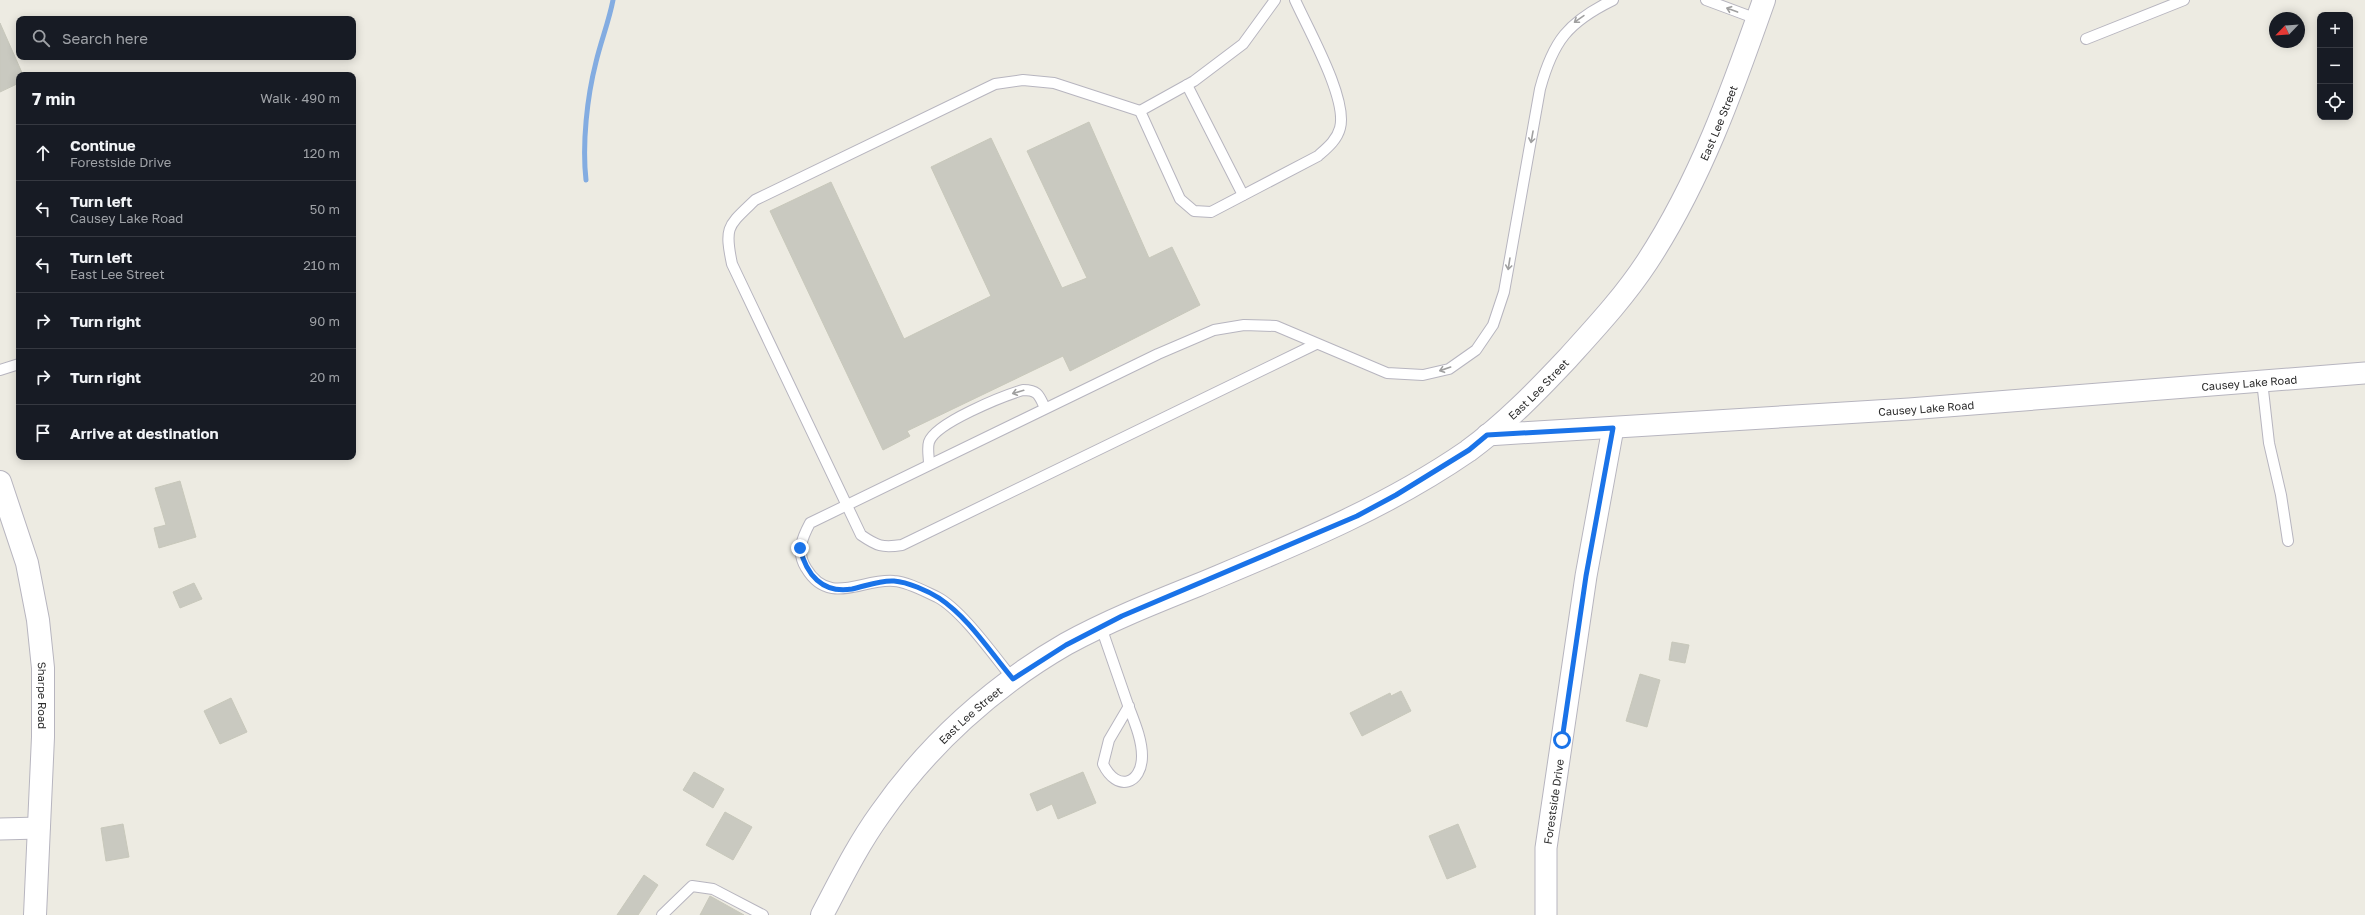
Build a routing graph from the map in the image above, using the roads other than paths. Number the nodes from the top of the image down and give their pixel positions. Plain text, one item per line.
1 (1275, 0) edge
2 (1295, 0) edge
3 (1613, 0) edge
4 (1706, 0) edge
5 (2184, 0) edge
6 (1761, 10) edge
7 (2086, 39) dead end
8 (1187, 85) junction
9 (1140, 111) junction
10 (1243, 195) junction
11 (1316, 344) junction
12 (16, 365) edge
13 (0, 370) edge
14 (2365, 373) edge
15 (2262, 381) junction
16 (1045, 408) junction
17 (1613, 428) junction
18 (1487, 435) junction
19 (929, 464) junction
20 (1, 487) edge
21 (846, 504) junction
22 (2288, 541) dead end
23 (1101, 627) junction
24 (1013, 679) junction
25 (1129, 706) junction
26 (39, 828) junction
27 (0, 829) edge
28 (35, 915) edge
29 (662, 915) edge
30 (763, 915) edge
31 (822, 915) edge
32 (1546, 915) edge

1 - 8 lane
2 - 10 lane
3 -> 11 lane
6 -> 4 lane
5 - 7 lane
6 - 18 street, East Lee Street
8 - 9 lane
8 - 10 lane
9 - 10 lane
9 - 21 lane
11 - 16 lane
11 - 21 lane
12 - 13 lane
14 - 15 street, Causey Lake Road
15 - 17 street, Causey Lake Road
15 - 22 lane
16 - 19 lane
16 -> 19 lane
17 - 18 street, Causey Lake Road
17 - 32 street, Forestside Drive
18 - 23 street, East Lee Street
19 - 21 lane
20 - 26 street, Sharpe Road
21 - 24 lane
23 - 24 street, East Lee Street
23 - 25 lane
24 - 31 street, East Lee Street
25 - 25 lane
26 - 27 street
26 - 28 street, Sharpe Road
29 - 30 lane

